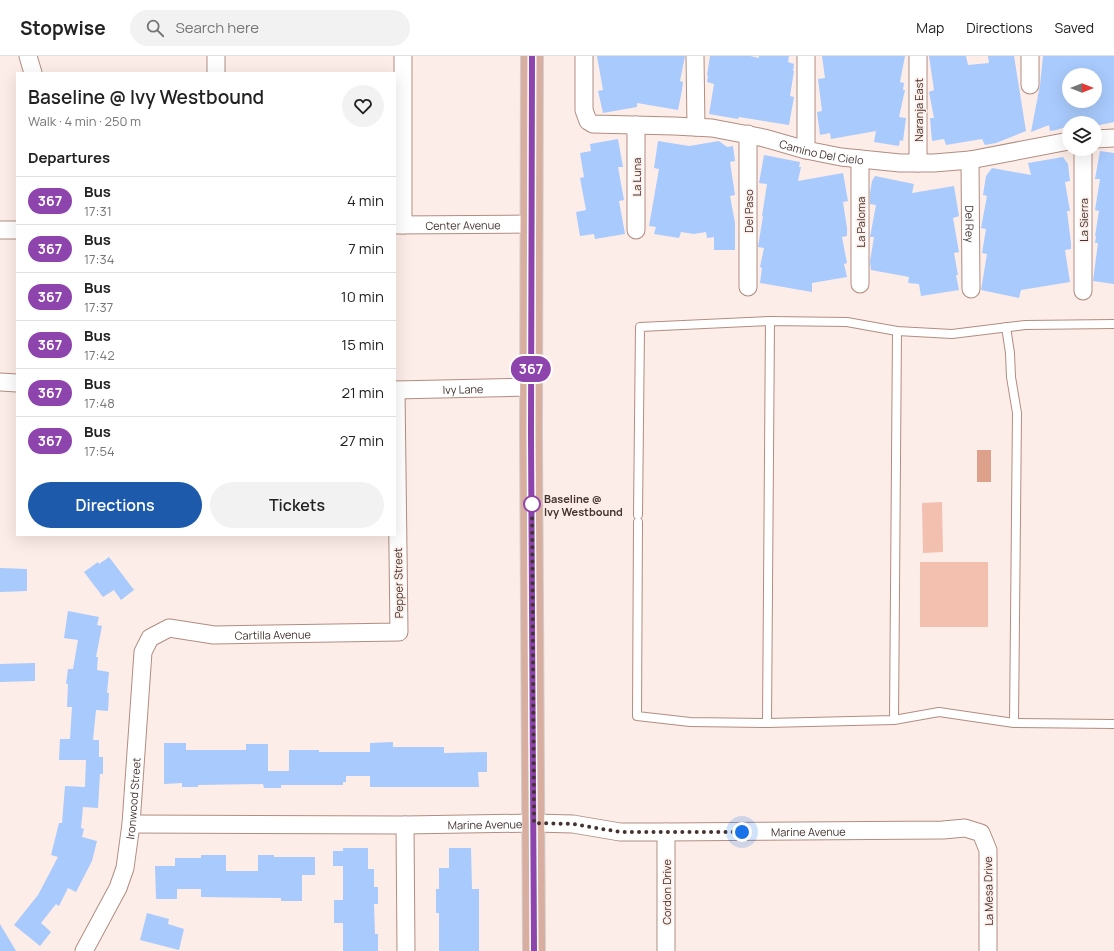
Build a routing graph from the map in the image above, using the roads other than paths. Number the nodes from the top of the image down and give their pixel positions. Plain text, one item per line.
1 (28, 56) edge
2 (216, 56) edge
3 (403, 56) edge
4 (532, 56) edge
5 (584, 56) edge
6 (695, 56) edge
7 (806, 56) edge
8 (918, 56) edge
9 (1030, 56) edge
10 (33, 72) edge
11 (216, 72) edge
12 (1030, 85) dead end
13 (636, 125) junction
14 (696, 126) junction
15 (748, 134) junction
16 (1114, 138) edge
17 (1102, 139) edge
18 (1062, 142) edge
19 (806, 150) junction
20 (1083, 156) edge
21 (860, 159) junction
22 (970, 160) junction
23 (918, 163) junction
24 (531, 224) junction
25 (399, 225) edge
26 (0, 230) edge
27 (16, 230) edge
28 (636, 230) dead end
29 (860, 284) dead end
30 (748, 287) dead end
31 (971, 289) dead end
32 (1083, 291) dead end
33 (770, 321) junction
34 (1114, 324) edge
35 (1006, 326) junction
36 (897, 331) junction
37 (0, 382) edge
38 (16, 383) edge
39 (531, 387) junction
40 (396, 390) edge
41 (399, 632) joint
42 (150, 638) joint
43 (894, 720) junction
44 (767, 723) junction
45 (1014, 723) junction
46 (1114, 724) edge
47 (534, 823) junction
48 (131, 824) junction
49 (405, 826) junction
50 (666, 832) junction
51 (981, 833) joint
52 (84, 951) edge
53 (406, 951) edge
54 (534, 951) edge
55 (666, 951) edge
56 (988, 951) edge

1 - 10 street
2 - 11 street
3 - 25 street
4 - 24 main road
5 - 13 street, Camino Del Cielo
6 - 14 street
7 - 19 street
8 - 23 street, Naranja East
9 - 12 street
13 - 14 street, Camino Del Cielo
13 - 28 street, La Luna
14 - 15 street, Camino Del Cielo
15 - 19 street, Camino Del Cielo
15 - 30 street, Del Paso
16 - 17 street
18 - 22 street, Camino Del Cielo
19 - 21 street, Camino Del Cielo
20 - 32 street, La Sierra
21 - 23 street, Camino Del Cielo
21 - 29 street, La Paloma
22 - 23 street, Camino Del Cielo
22 - 31 street, Del Rey
24 - 25 street, Center Avenue
24 - 39 main road
26 - 27 street
33 - 36 lane
33 - 44 lane
33 - 44 lane
34 - 35 lane
35 - 36 lane
35 - 45 lane
36 - 43 lane
37 - 38 street
39 - 40 street, Ivy Lane
39 - 47 main road
40 - 41 street, Pepper Street
41 - 42 street, Cartilla Avenue
42 - 48 street, Ironwood Street
43 - 44 lane
43 - 45 lane
45 - 46 lane
47 - 49 street, Marine Avenue
47 - 50 street, Marine Avenue
47 - 54 main road
48 - 49 street, Marine Avenue
48 - 52 street, Ironwood Street
49 - 53 street
50 - 51 street, Marine Avenue
50 - 55 street, Cordon Drive
51 - 56 street, La Mesa Drive

